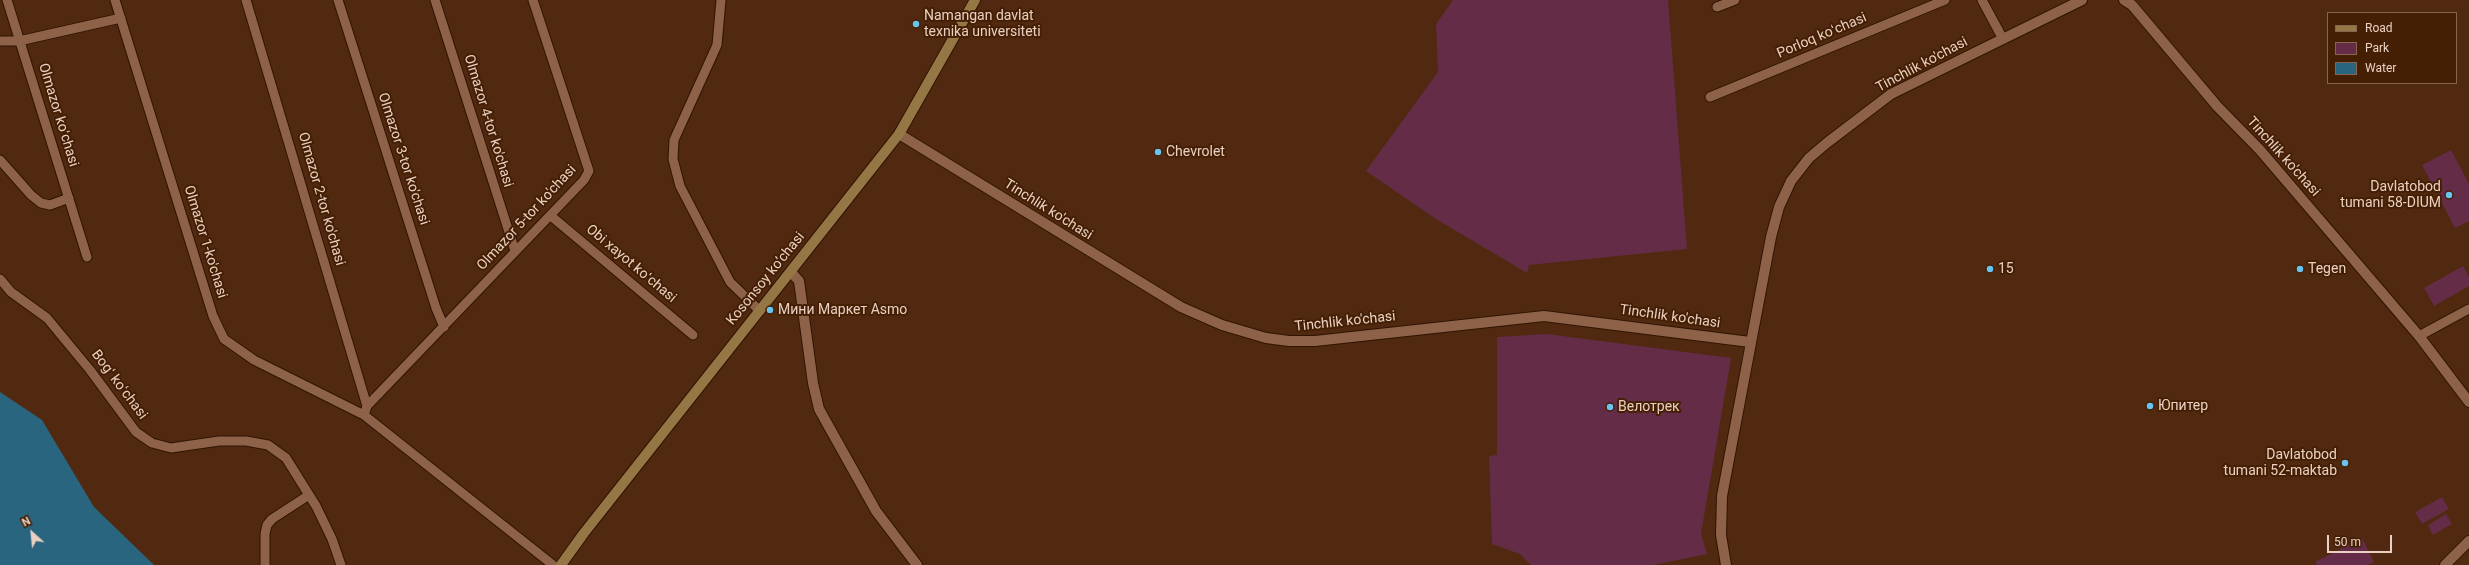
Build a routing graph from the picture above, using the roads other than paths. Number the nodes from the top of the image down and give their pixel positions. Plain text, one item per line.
1 (7, 0) edge
2 (115, 0) edge
3 (246, 0) edge
4 (338, 0) edge
5 (436, 0) edge
6 (533, 0) edge
7 (721, 0) edge
8 (975, 0) edge
9 (1735, 0) edge
10 (1945, 0) edge
11 (1982, 0) edge
12 (2082, 0) edge
13 (2124, 0) edge
14 (1717, 7) dead end
15 (121, 18) junction
16 (2003, 39) junction
17 (20, 40) junction
18 (0, 41) edge
19 (1710, 97) dead end
20 (899, 134) junction
21 (0, 160) edge
22 (69, 198) junction
23 (550, 216) junction
24 (515, 251) junction
25 (87, 257) dead end
26 (791, 272) junction
27 (0, 279) edge
28 (2469, 309) edge
29 (760, 311) junction
30 (444, 327) junction
31 (693, 335) dead end
32 (2419, 336) junction
33 (1750, 342) junction
34 (2469, 402) edge
35 (367, 406) junction
36 (364, 415) junction
37 (309, 495) junction
38 (2469, 541) edge
39 (265, 565) edge
40 (341, 565) edge
41 (553, 565) edge
42 (562, 565) edge
43 (917, 565) edge
44 (1726, 565) edge
45 (2445, 565) edge

1 - 17 street, Olmazor koʻchasi
2 - 15 street, Olmazor 1-ko'chasi
3 - 35 street, Olmazor 2-tor ko'chasi
4 - 30 street, Olmazor 3-tor ko'chasi
5 - 24 street, Olmazor 4-tor ko'chasi
6 - 23 street, Olmazor 5-tor ko'chasi
7 - 29 street
8 - 20 main road, Kosonsoy ko’chasi
9 - 14 street
10 - 19 street, Porloq koʻchasi
11 - 16 street
12 - 16 street, Tinchlik ko'chasi
13 - 32 street, Tinchlik ko'chasi
15 - 17 street
15 - 36 street, Olmazor 1-ko'chasi
16 - 33 street, Tinchlik ko'chasi
17 - 18 street
17 - 22 street, Olmazor koʻchasi
20 - 26 main road, Kosonsoy ko’chasi
20 - 33 street, Tinchlik ko'chasi
21 - 22 street
22 - 25 street, Olmazor koʻchasi
23 - 24 street, Olmazor 5-tor ko'chasi
23 - 31 street, Obi xayot koʻchasi
24 - 30 street, Olmazor 5-tor ko'chasi
26 - 29 main road, Kosonsoy ko’chasi
26 - 43 street
27 - 37 street, Bogʻ koʻchasi
28 - 32 street
29 - 42 main road, Kosonsoy ko’chasi
30 - 35 street, Olmazor 5-tor ko'chasi
32 - 34 street, Tinchlik ko'chasi
33 - 44 street, Tinchlik ko'chasi
35 - 36 street, Olmazor 5-tor ko'chasi
36 - 41 street, Olmazor 1-ko'chasi
37 - 39 street
37 - 40 street, Bogʻ koʻchasi
38 - 45 street

